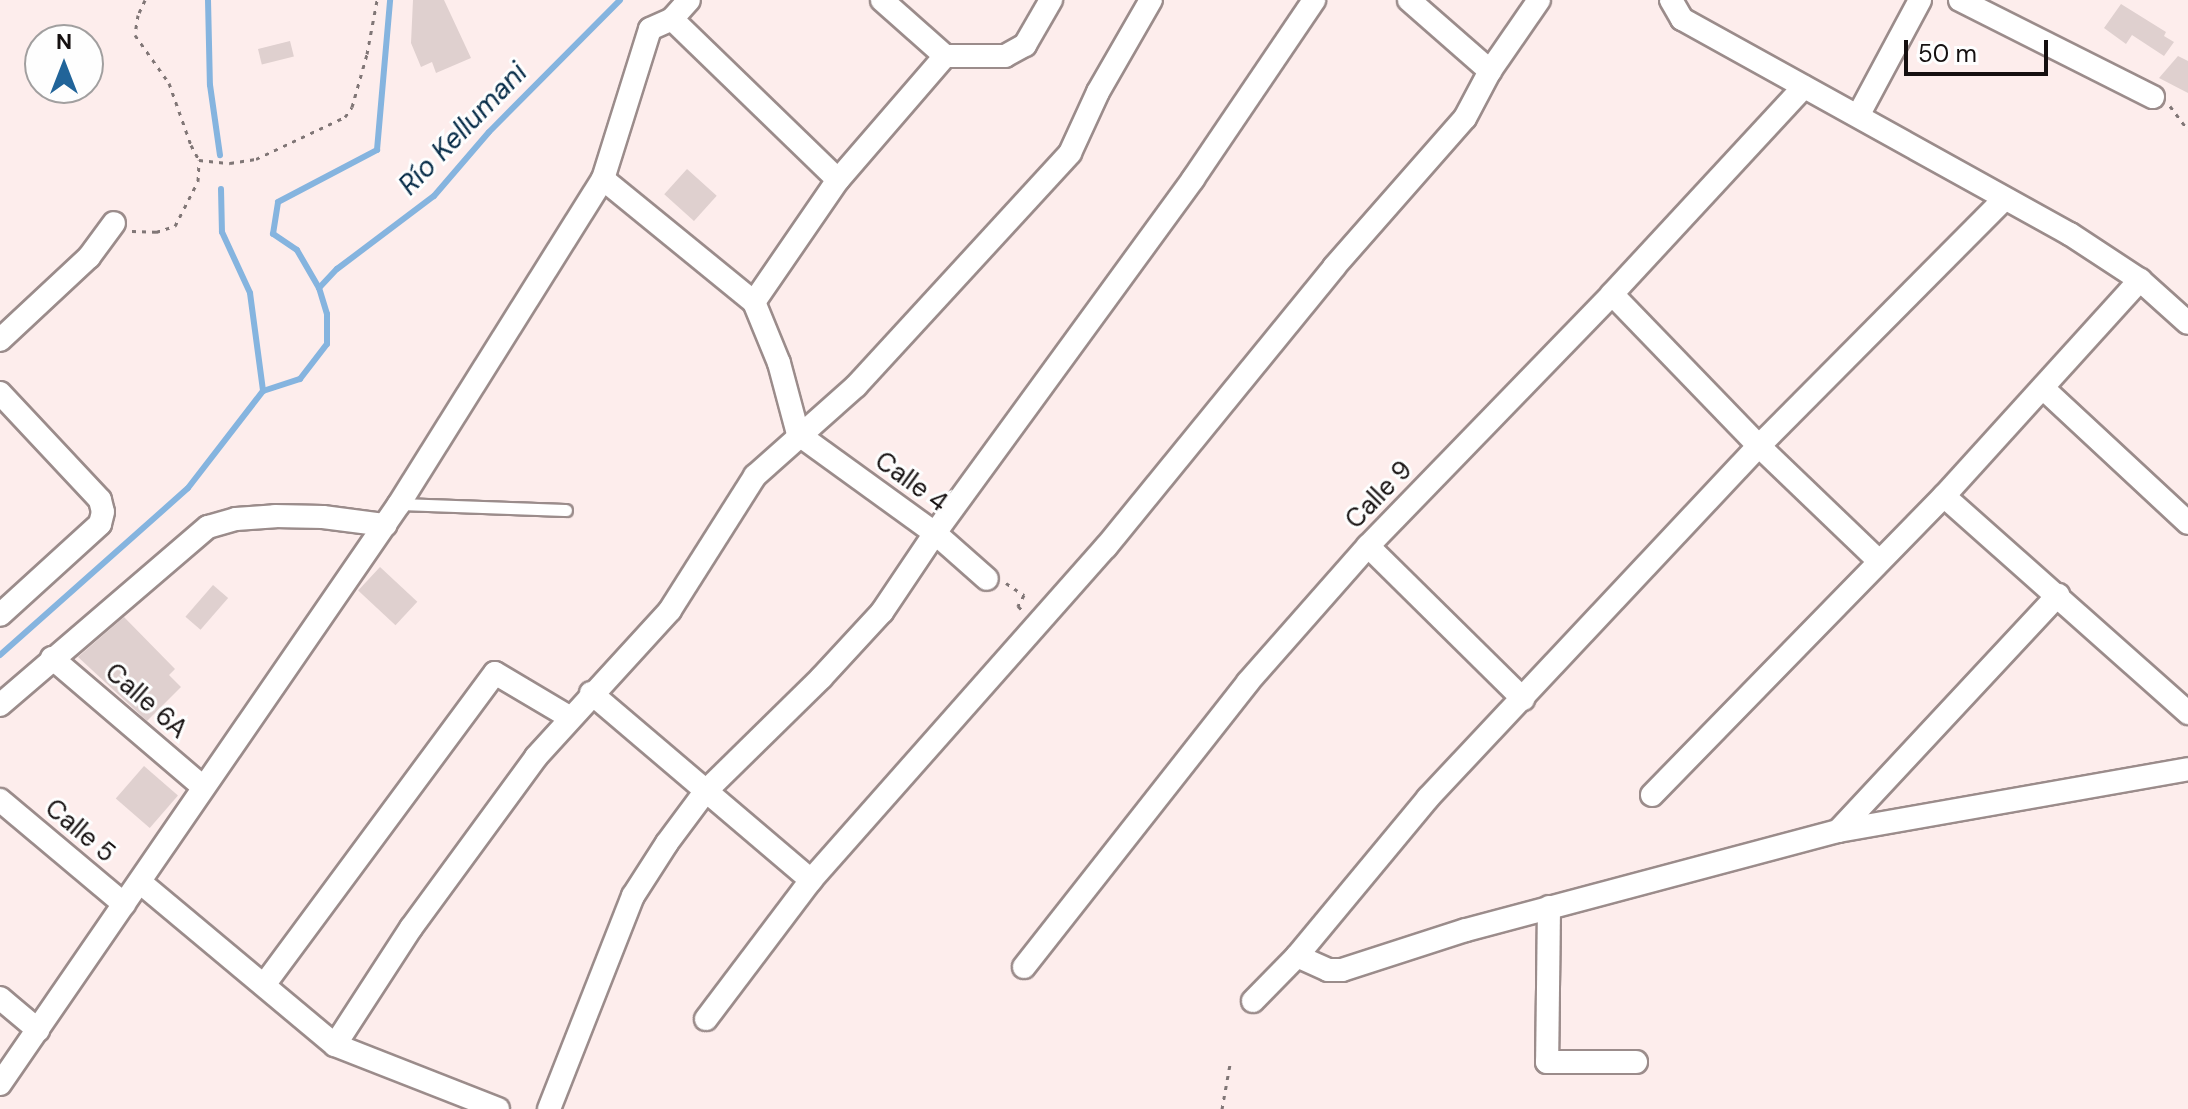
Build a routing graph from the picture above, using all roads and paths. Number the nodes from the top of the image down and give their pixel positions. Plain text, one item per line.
1 (145, 0) edge
2 (377, 0) edge
3 (689, 0) edge
4 (882, 0) edge
5 (1051, 0) edge
6 (1151, 0) edge
7 (1314, 0) edge
8 (1409, 0) edge
9 (1539, 0) edge
10 (1671, 0) edge
11 (1920, 0) edge
12 (1960, 0) edge
13 (672, 19) junction
14 (945, 56) junction
15 (1490, 71) junction
16 (1804, 87) junction
17 (2153, 97) joint
18 (1859, 114) junction
19 (2188, 130) edge
20 (199, 160) junction
21 (603, 179) junction
22 (838, 180) junction
23 (2004, 199) junction
24 (114, 223) joint
25 (2140, 280) junction
26 (1612, 294) junction
27 (754, 302) junction
28 (2188, 323) edge
29 (0, 340) edge
30 (2044, 389) junction
31 (0, 393) edge
32 (798, 434) junction
33 (1759, 446) junction
34 (1944, 496) junction
35 (399, 504) junction
36 (566, 510) dead end
37 (2188, 523) edge
38 (385, 525) junction
39 (935, 533) junction
40 (1368, 546) junction
41 (1878, 560) junction
42 (987, 579) joint
43 (2058, 595) junction
44 (2, 609) edge
45 (1037, 625) junction
46 (52, 658) junction
47 (591, 693) junction
48 (1523, 699) junction
49 (0, 705) edge
50 (2188, 713) edge
51 (569, 717) junction
52 (2188, 769) edge
53 (203, 787) junction
54 (705, 792) junction
55 (1652, 795) dead end
56 (0, 800) edge
57 (1838, 831) junction
58 (811, 880) junction
59 (140, 882) junction
60 (124, 904) junction
61 (1549, 907) junction
62 (1297, 956) junction
63 (1024, 967) dead end
64 (264, 985) junction
65 (0, 998) edge
66 (1253, 1001) dead end
67 (706, 1019) dead end
68 (38, 1030) junction
69 (335, 1045) junction
70 (1636, 1062) dead end
71 (1230, 1064) dead end
72 (0, 1084) edge
73 (498, 1109) edge
74 (549, 1109) edge
75 (1222, 1109) edge

1 - 20 path
2 - 20 path
3 - 13 street
4 - 14 street
5 - 14 street
6 - 32 street
7 - 39 street
8 - 15 street
9 - 15 street
10 - 16 street
11 - 18 street
12 - 17 street
13 - 21 street
13 - 22 street
14 - 22 street
15 - 45 street
16 - 18 street
16 - 26 street, Calle 9
17 - 19 path
18 - 23 street
20 - 24 path
21 - 27 street
21 - 35 street
22 - 27 street
23 - 25 street
23 - 33 street
24 - 29 street
25 - 28 street
25 - 30 street
26 - 33 street
26 - 40 street, Calle 9
27 - 32 street
30 - 34 street
30 - 37 street
31 - 44 street
32 - 39 street, Calle 4
32 - 47 street
33 - 41 street
33 - 48 street
34 - 41 street
34 - 43 street
35 - 36 lane
35 - 38 street
38 - 46 street
38 - 53 street
39 - 42 street, Calle 4
39 - 54 street
40 - 48 street
40 - 63 street, Calle 9
41 - 55 street
42 - 45 path
43 - 50 street
43 - 57 street
45 - 58 street
46 - 49 street
46 - 53 street, Calle 6A
47 - 51 street
47 - 54 street
48 - 62 street
51 - 64 street
51 - 69 street
52 - 57 street
53 - 59 street
54 - 58 street
54 - 74 street
56 - 60 street, Calle 5
57 - 61 street
58 - 67 street
59 - 60 street
59 - 64 street
60 - 68 street
61 - 62 street
61 - 70 street
62 - 66 street
64 - 69 street
65 - 68 street
68 - 72 street
69 - 73 street
71 - 75 path

